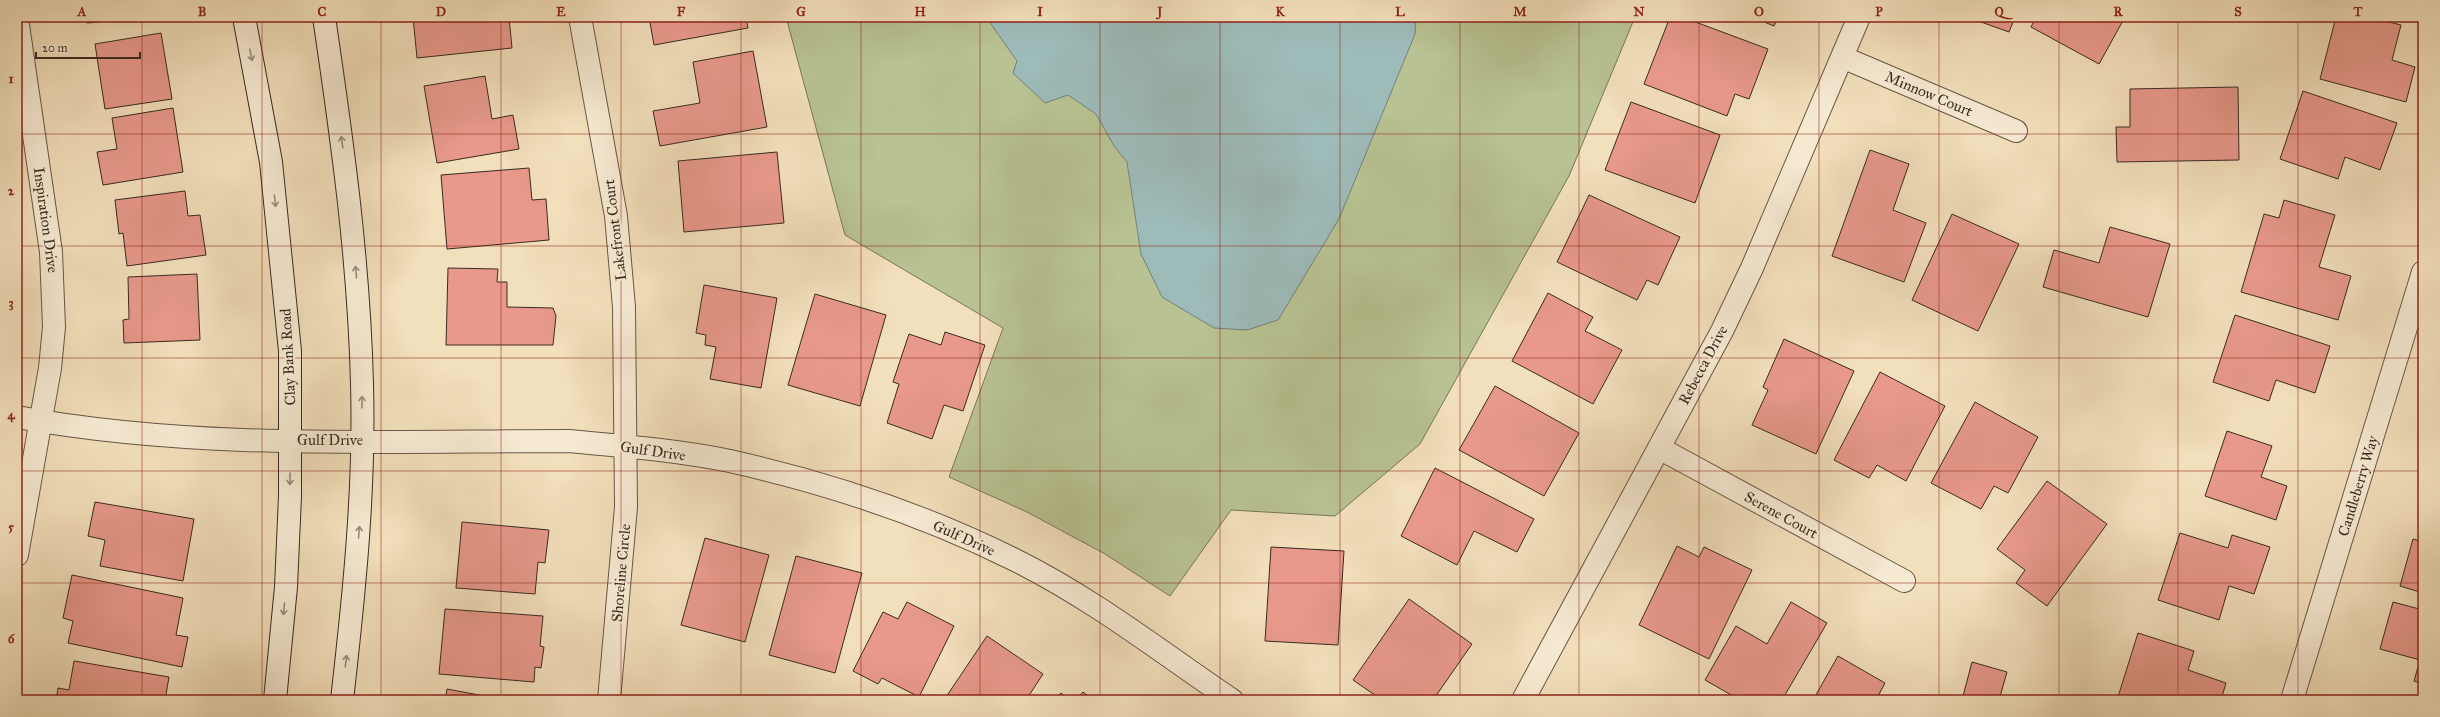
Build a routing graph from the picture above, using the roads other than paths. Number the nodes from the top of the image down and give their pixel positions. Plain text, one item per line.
1 (244, 17) edge
2 (324, 17) edge
3 (580, 17) edge
4 (1859, 17) edge
5 (17, 18) edge
6 (1842, 57) junction
7 (2016, 131) dead end
8 (2423, 272) edge
9 (17, 418) edge
10 (41, 422) junction
11 (291, 440) junction
12 (362, 440) junction
13 (625, 446) junction
14 (1658, 448) junction
15 (17, 555) edge
16 (1904, 581) dead end
17 (275, 700) edge
18 (342, 700) edge
19 (609, 700) edge
20 (1232, 700) edge
21 (1523, 700) edge
22 (2292, 700) edge

1 -> 11 street, Clay Bank Road
12 -> 2 street
3 - 13 street, Lakefront Court
4 - 6 street, Rebecca Drive
5 - 10 street, Inspiration Drive
6 - 7 street, Minnow Court
6 - 14 street, Rebecca Drive
8 - 22 street, Candleberry Way
9 - 10 street, Gulf Drive
10 - 11 street, Gulf Drive
10 - 15 street, Inspiration Drive
11 - 12 street, Gulf Drive
11 -> 17 street, Clay Bank Road
12 - 13 street, Gulf Drive
18 -> 12 street
13 - 19 street, Shoreline Circle
13 - 20 street, Gulf Drive
14 - 16 street, Serene Court
14 - 21 street, Rebecca Drive

